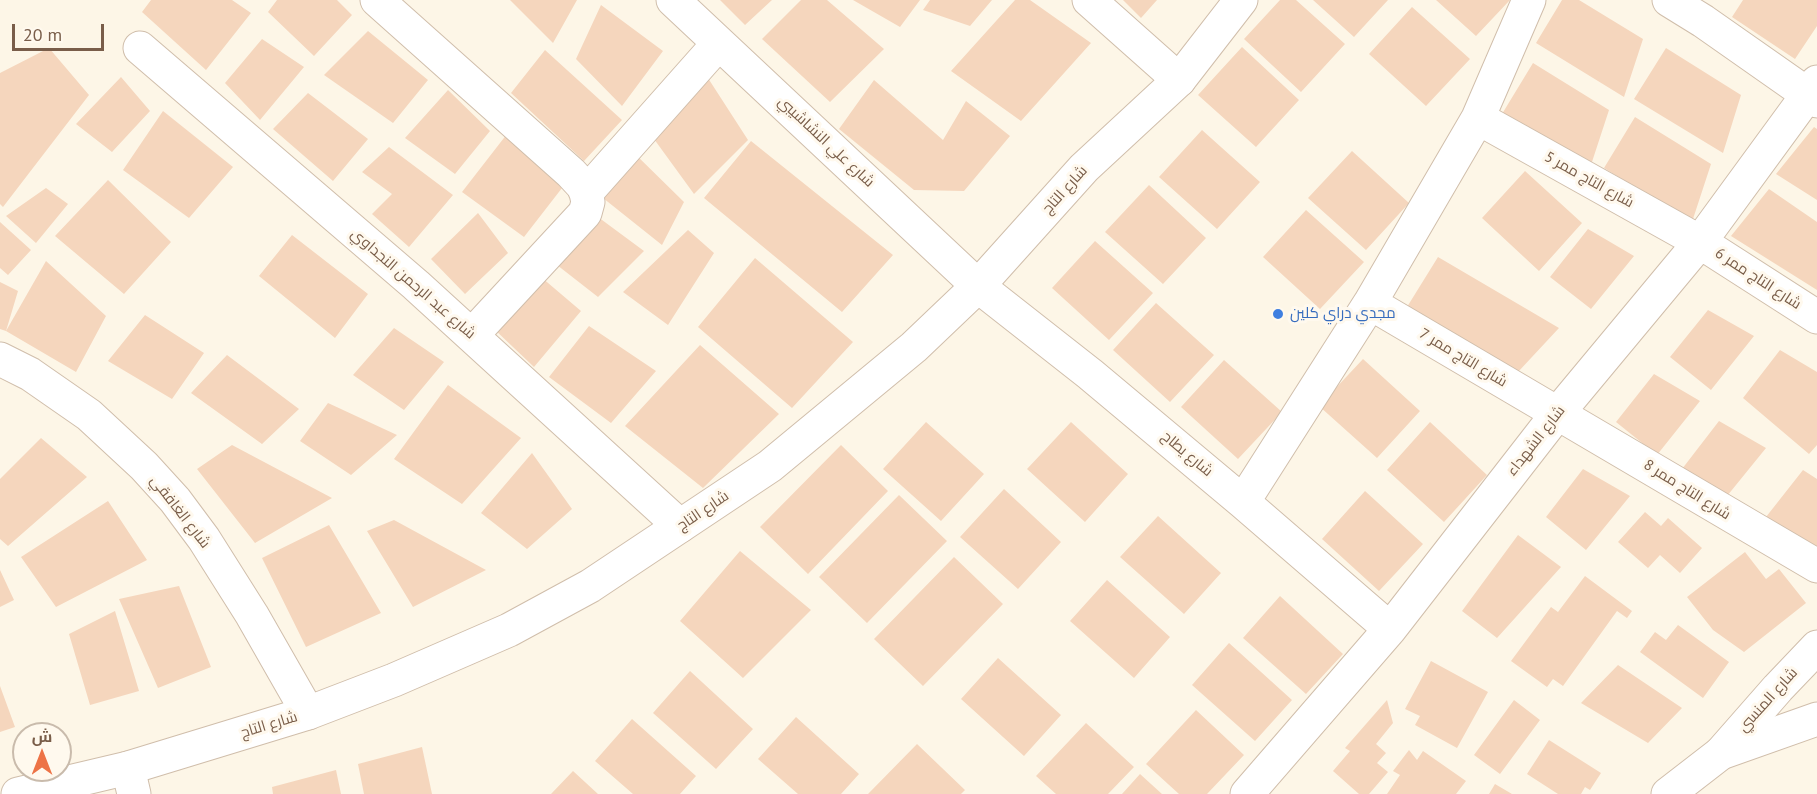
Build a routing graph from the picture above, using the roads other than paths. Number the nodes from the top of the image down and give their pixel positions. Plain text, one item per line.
1 (377, 0) edge
2 (673, 0) edge
3 (1089, 0) edge
4 (1242, 0) edge
5 (1528, 0) edge
6 (1669, 0) edge
7 (719, 43) junction
8 (140, 48) dead end
9 (1179, 80) junction
10 (1814, 93) edge
11 (1478, 118) junction
12 (586, 193) junction
13 (1700, 242) junction
14 (978, 286) junction
15 (1370, 303) junction
16 (1817, 317) edge
17 (472, 335) junction
18 (0, 359) edge
19 (1557, 414) junction
20 (1243, 502) junction
21 (680, 526) junction
22 (1817, 566) edge
23 (1390, 629) junction
24 (1817, 647) edge
25 (308, 713) junction
26 (1817, 719) edge
27 (1721, 753) junction
28 (131, 781) edge
29 (18, 794) edge
30 (1247, 794) edge
31 (1668, 794) edge

1 - 12 street
2 - 7 street, شارع علي النشاشيبي
3 - 9 street
4 - 9 street, شارع التاج
5 - 11 street
6 - 10 street
7 - 12 street
7 - 14 street, شارع علي النشاشيبي
8 - 17 street, شارع عبد الرحمن النجداوي
9 - 14 street, شارع التاج
10 - 13 street, شارع الشهداء
11 - 13 street, شارع التاج ممر 5
11 - 15 street
12 - 17 street
13 - 16 street, شارع التاج ممر 6
13 - 19 street, شارع الشهداء
14 - 20 street, شارع يطاح
14 - 21 street, شارع التاج
15 - 19 street, شارع التاج ممر 7
15 - 20 street
17 - 21 street, شارع عبد الرحمن النجداوي
18 - 25 street, شارع الغافقي
19 - 22 street, شارع التاج ممر 8
19 - 23 street, شارع الشهداء
20 - 23 street, شارع يطاح
21 - 25 street, شارع التاج
23 - 30 street, شارع الشهداء
24 - 27 street, شارع المنسي
25 - 28 street, شارع التاج
26 - 27 street
27 - 31 street
28 - 29 street, شارع التاج

